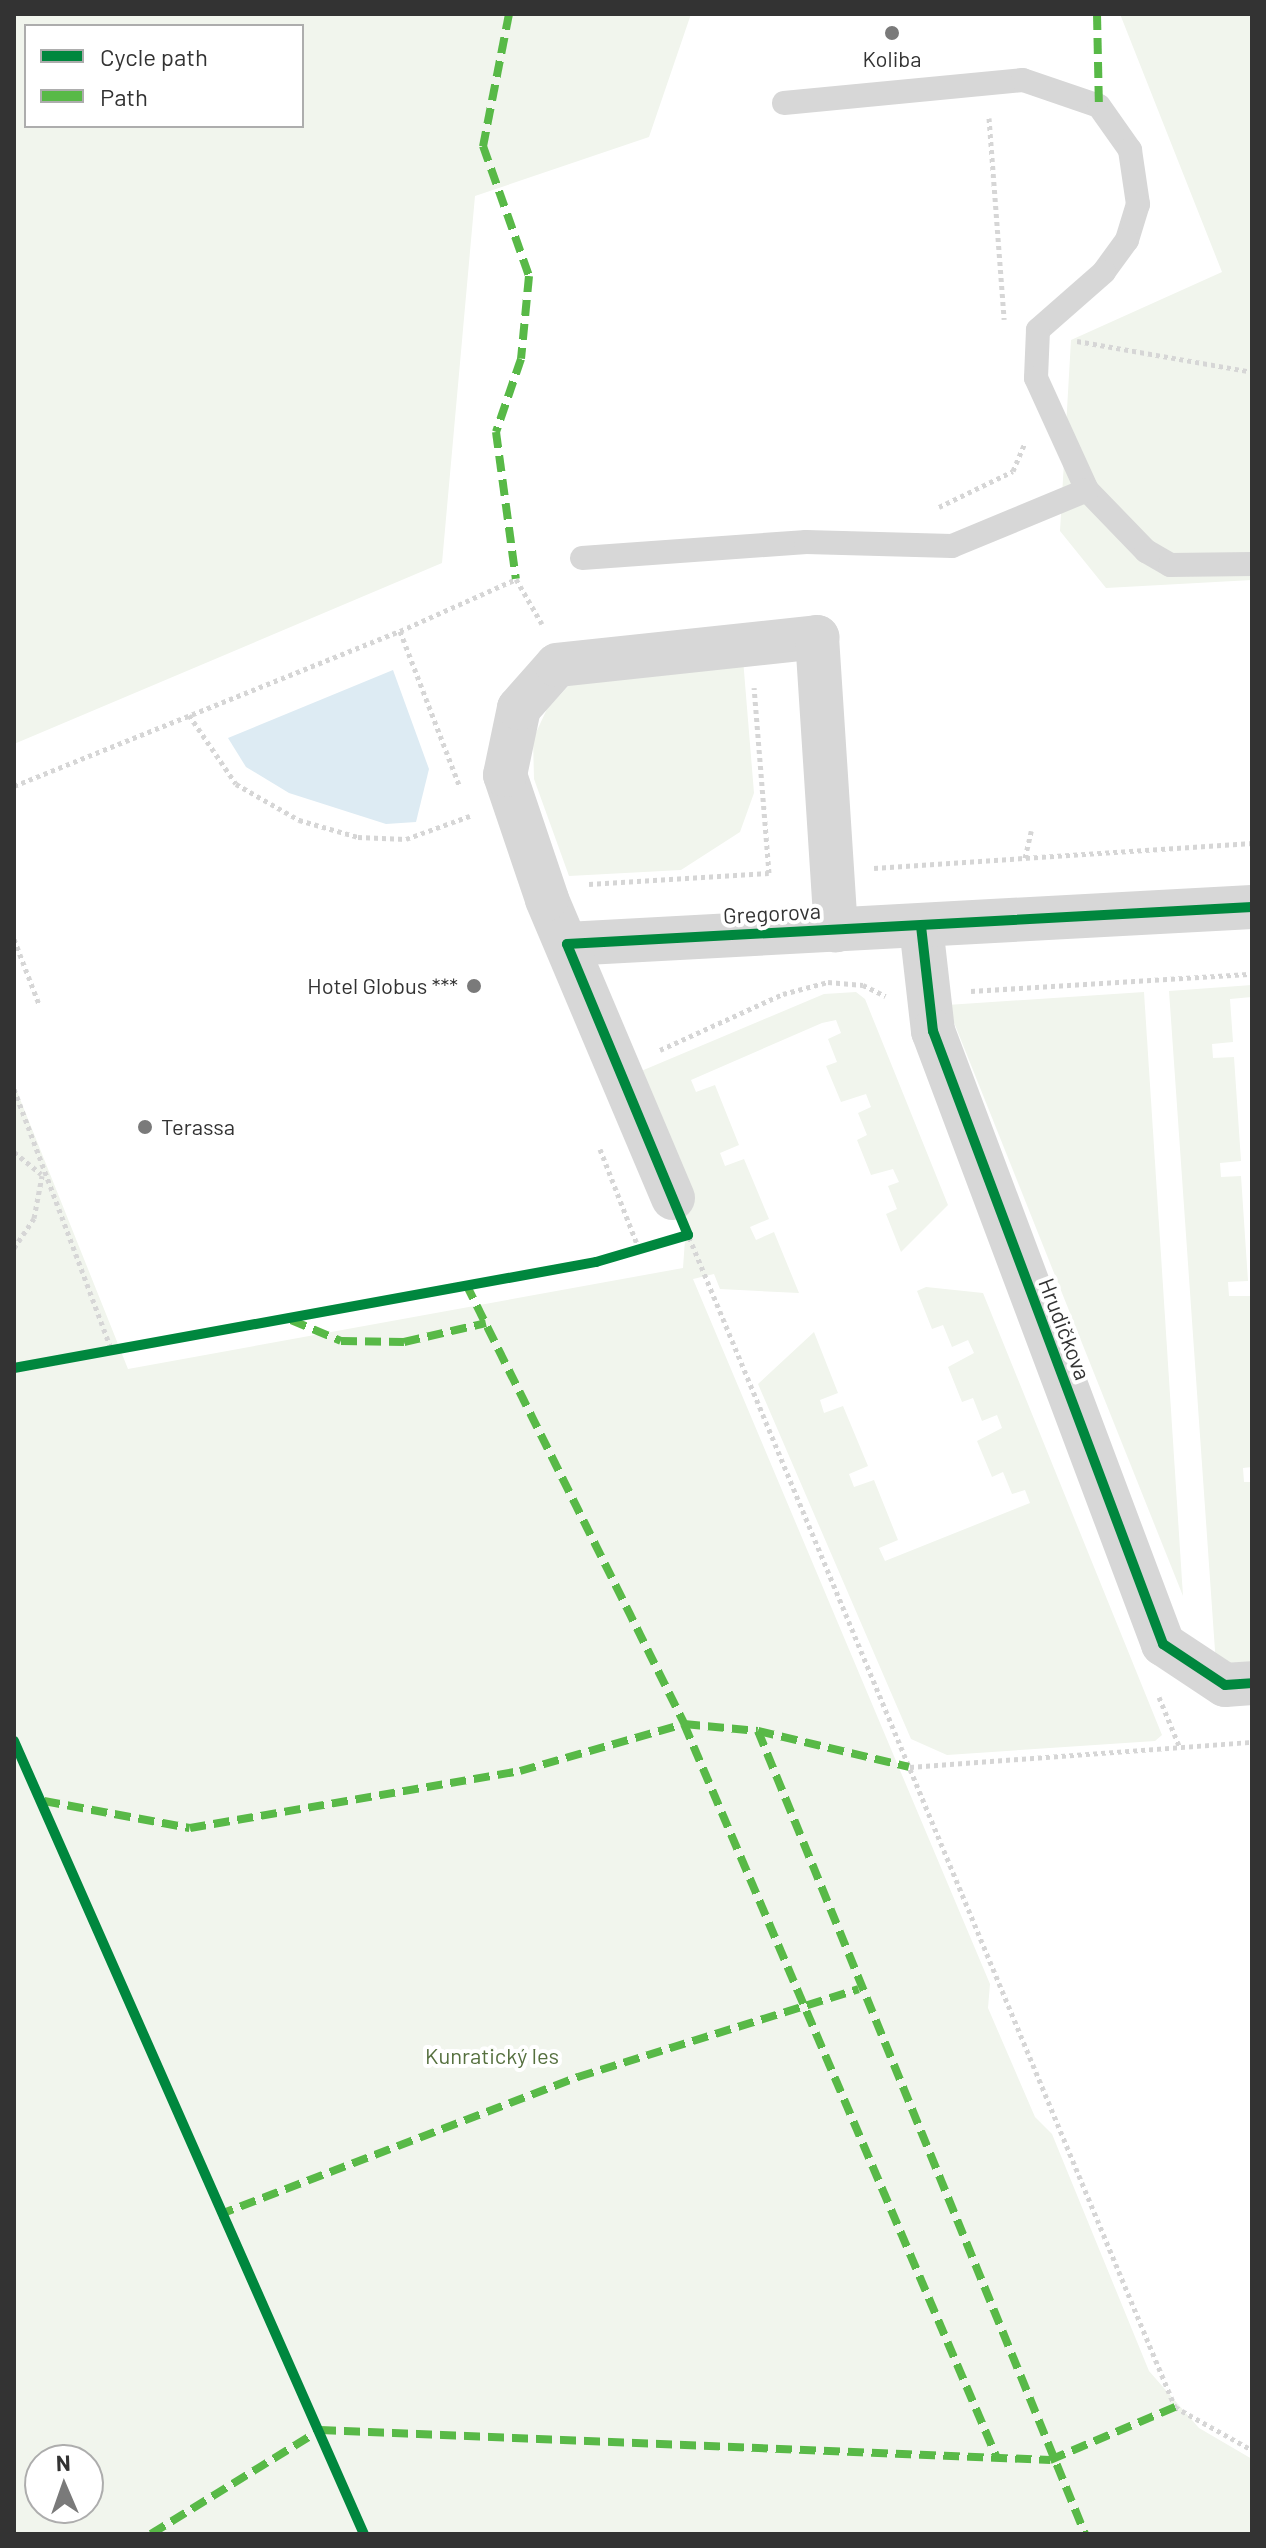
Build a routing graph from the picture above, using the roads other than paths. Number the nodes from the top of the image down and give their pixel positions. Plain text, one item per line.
1 (784, 103) dead end
2 (1087, 490) junction
3 (582, 558) dead end
4 (1252, 564) edge
5 (1252, 907) edge
6 (921, 926) junction
7 (836, 930) junction
8 (567, 944) junction
9 (680, 1216) road end
10 (1252, 1683) edge

1 - 2 lane
2 - 3 lane
2 - 4 lane
5 - 6 street, Gregorova
6 - 7 street, Gregorova
6 - 10 street, Hrudičkova
7 - 8 street, Gregorova
7 - 8 street, Gregorova
8 - 9 street, Gregorova

